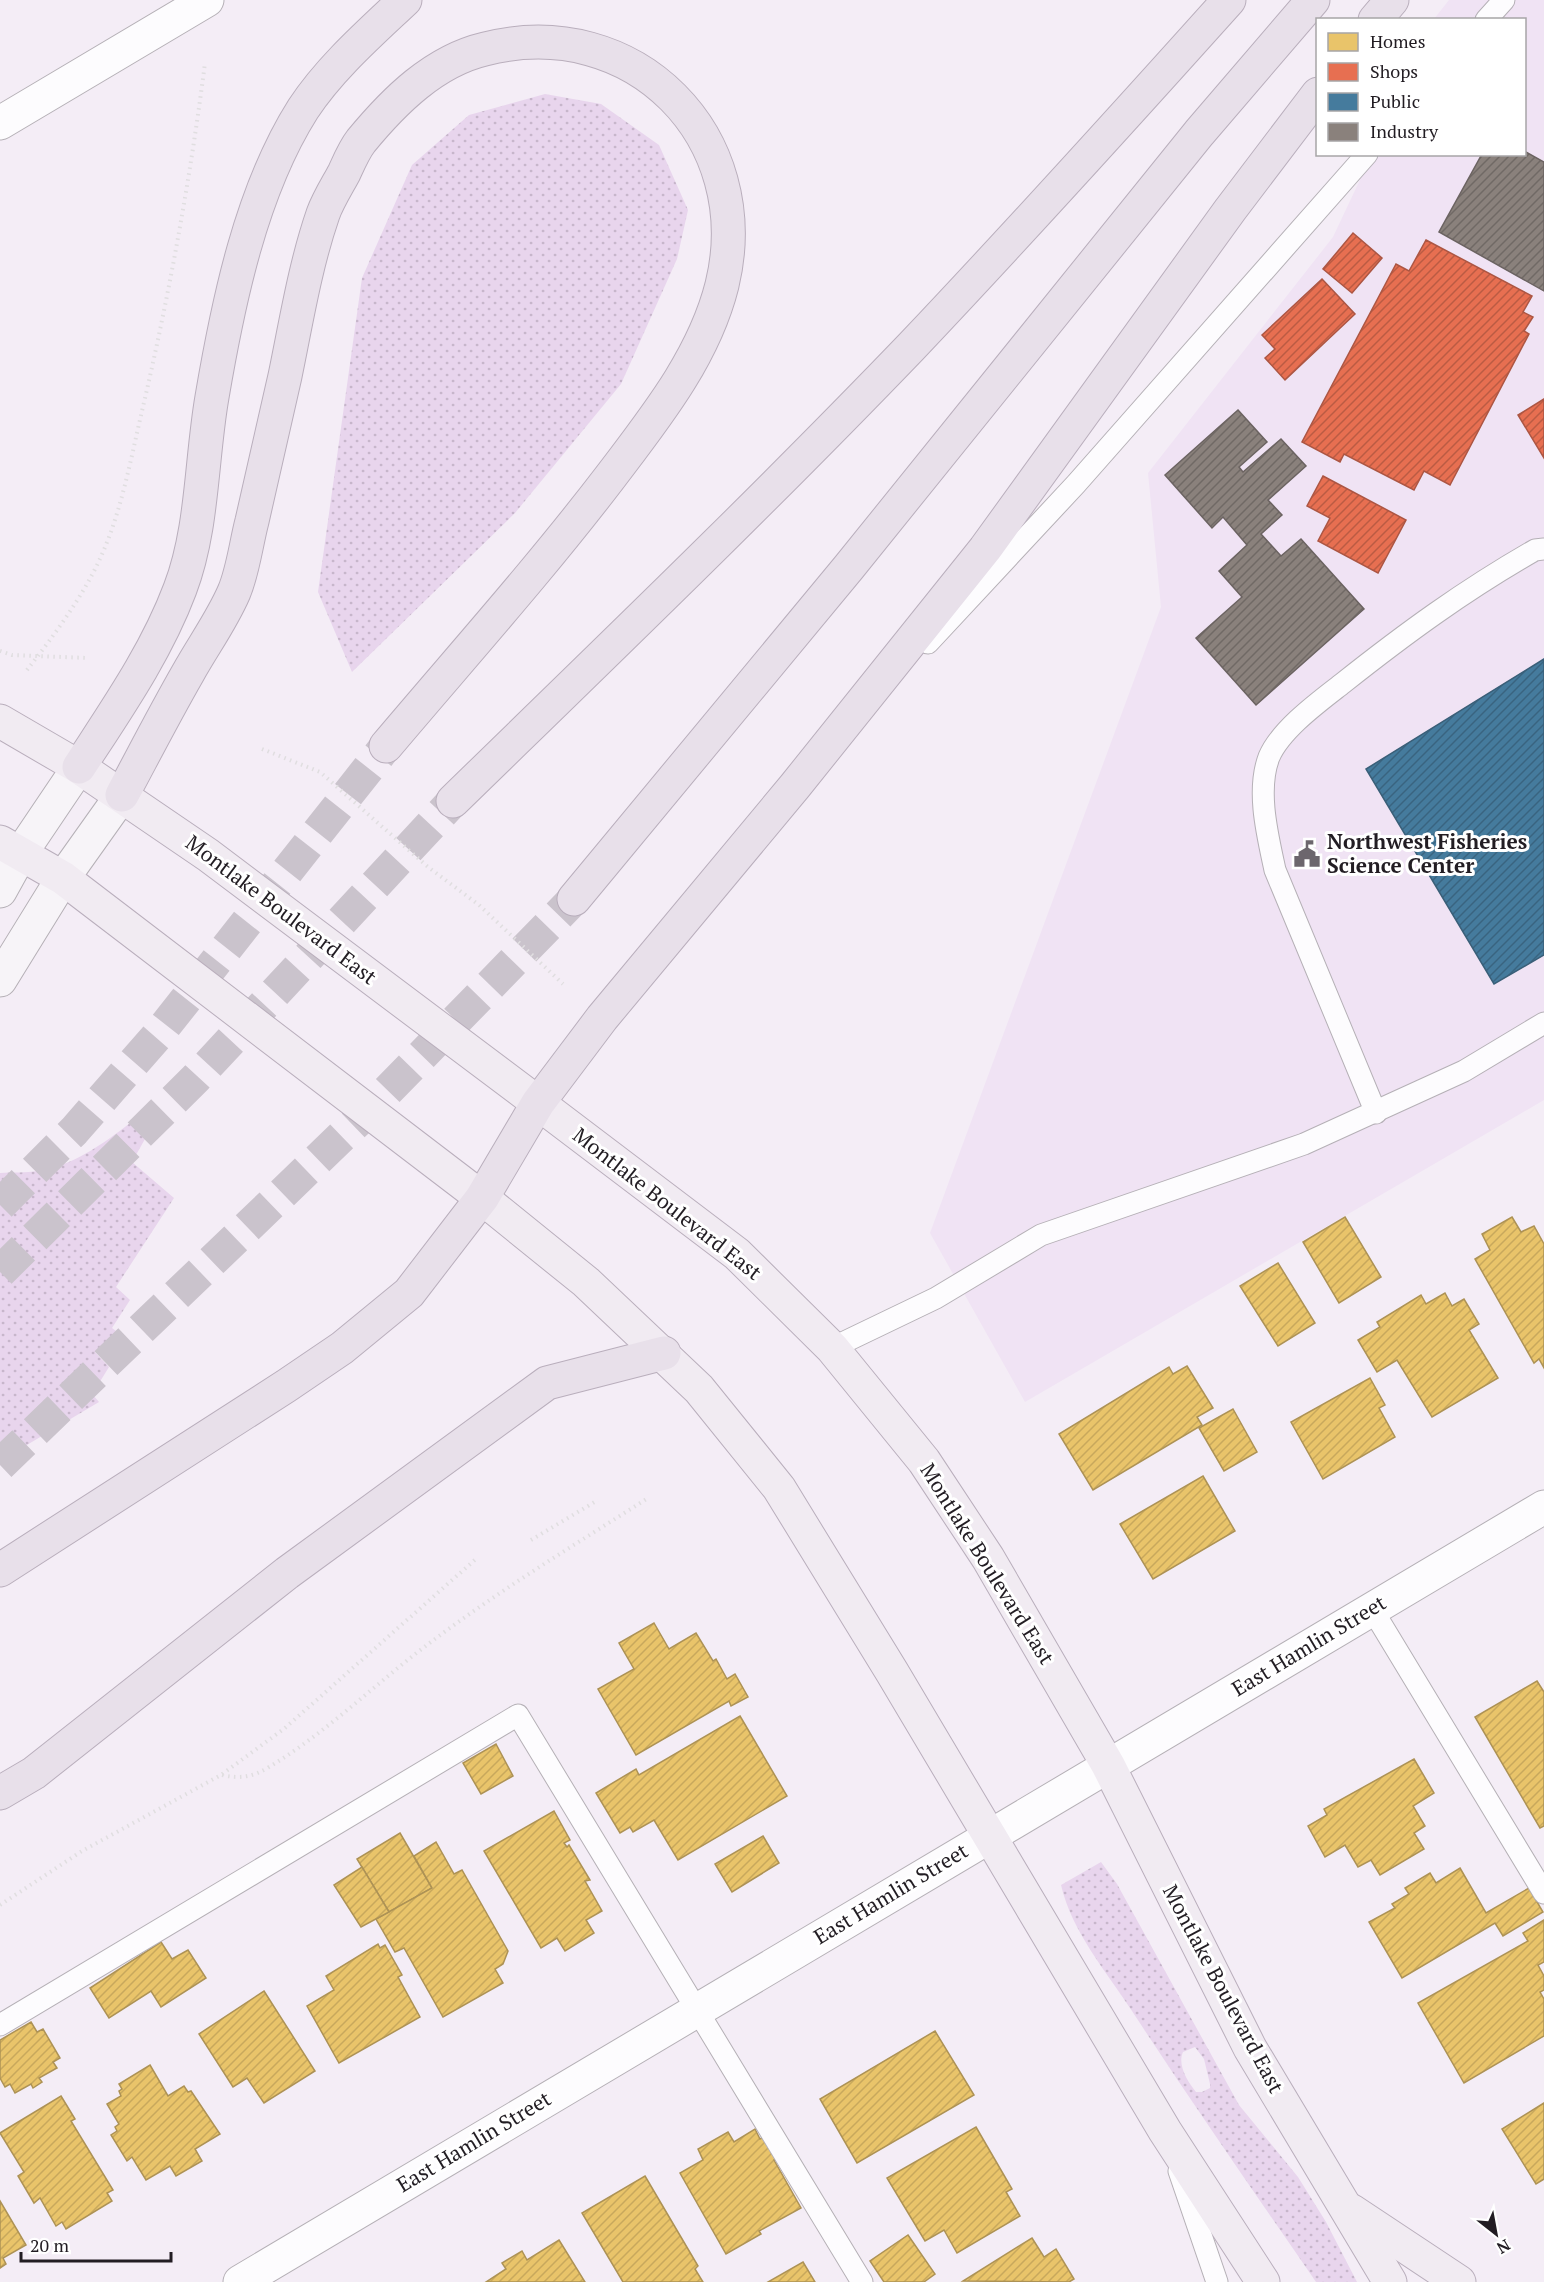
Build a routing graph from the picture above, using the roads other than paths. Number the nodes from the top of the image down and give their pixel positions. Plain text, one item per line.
1 (207, 0) edge
2 (405, 0) edge
3 (1229, 0) edge
4 (1313, 0) edge
5 (1392, 0) edge
6 (1504, 0) edge
7 (1377, 18) edge
8 (1488, 18) edge
9 (1316, 95) edge
10 (0, 123) edge
11 (1365, 156) edge
12 (1544, 549) edge
13 (0, 721) edge
14 (386, 746) tunnel mouth
15 (79, 767) junction
16 (795, 786) junction
17 (122, 795) junction
18 (453, 801) tunnel mouth
19 (11, 848) edge
20 (63, 878) junction
21 (0, 891) edge
22 (574, 898) tunnel mouth
23 (0, 980) edge
24 (1544, 1023) edge
25 (538, 1103) junction
26 (1376, 1113) junction
27 (482, 1198) junction
28 (832, 1348) junction
29 (664, 1353) junction
30 (1544, 1507) edge
31 (0, 1570) edge
32 (1372, 1609) junction
33 (1108, 1765) junction
34 (0, 1793) edge
35 (989, 1836) junction
36 (1544, 1893) edge
37 (698, 2009) junction
38 (0, 2025) edge
39 (1165, 2131) junction
40 (1343, 2205) junction
41 (240, 2282) edge
42 (862, 2282) edge
43 (1217, 2282) edge
44 (1263, 2282) edge
45 (1390, 2282) edge
46 (1459, 2282) edge

1 - 10 street
2 - 15 highway
3 - 18 highway
4 - 22 highway
5 - 7 highway
6 - 8 lane
9 - 16 highway
11 - 16 lane
12 - 26 lane
13 - 15 main road, Montlake Boulevard East
14 - 17 highway
15 - 17 main road, Montlake Boulevard East
15 - 19 main road
16 - 25 highway
17 - 20 main road
17 - 25 main road, Montlake Boulevard East
19 - 20 main road
19 - 21 main road
20 - 23 main road
20 - 27 main road
24 - 26 lane
25 - 27 highway
25 - 28 main road, Montlake Boulevard East
26 - 28 lane
27 - 29 main road
27 - 31 highway
28 - 33 main road, Montlake Boulevard East
29 - 34 highway
29 - 35 main road
30 - 32 street, East Hamlin Street
32 - 33 street, East Hamlin Street
32 - 36 lane
33 - 35 street, East Hamlin Street
33 - 40 main road, Montlake Boulevard East
35 - 37 street, East Hamlin Street
35 - 39 main road
37 - 38 lane
37 - 41 street, East Hamlin Street
37 - 42 lane
39 - 43 lane
39 - 44 main road
40 - 45 main road, Montlake Boulevard East
40 - 46 main road

